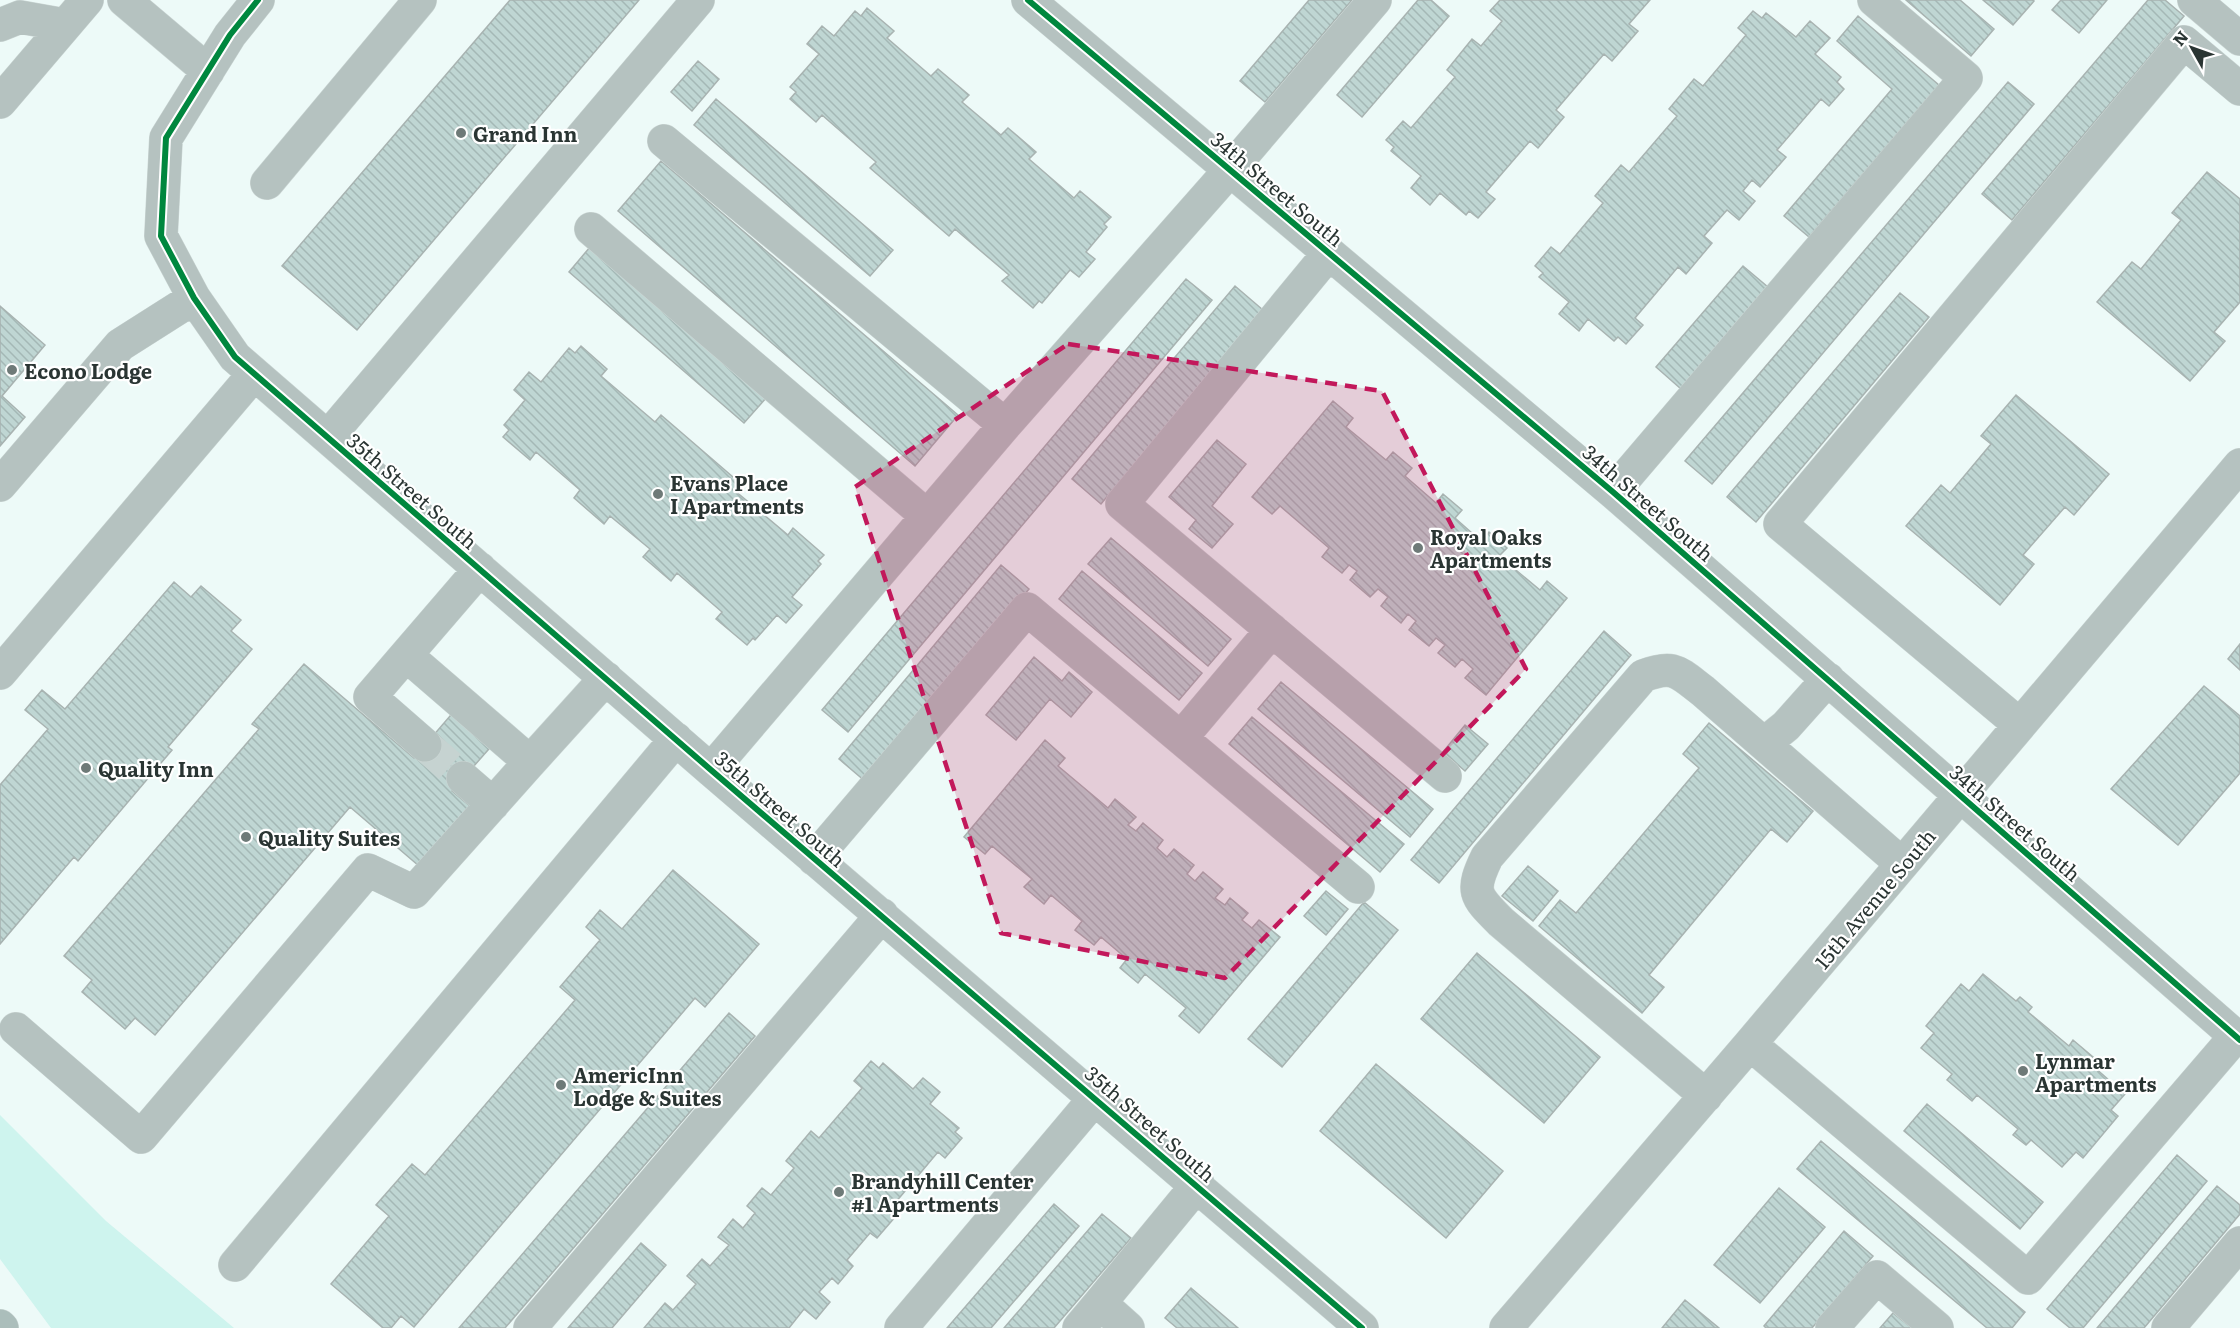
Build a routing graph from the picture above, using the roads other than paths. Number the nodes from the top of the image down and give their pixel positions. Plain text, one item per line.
1 (87, 0) edge
2 (124, 0) edge
3 (258, 0) edge
4 (420, 0) edge
5 (698, 0) edge
6 (1028, 0) edge
7 (1375, 0) edge
8 (1874, 0) edge
9 (2194, 0) edge
10 (0, 25) edge
11 (65, 25) junction
12 (2240, 39) edge
13 (208, 71) junction
14 (2240, 89) edge
15 (0, 102) edge
16 (664, 141) dead end
17 (1230, 170) junction
18 (267, 183) dead end
19 (591, 229) dead end
20 (1329, 253) junction
21 (194, 298) junction
22 (254, 374) junction
23 (1005, 424) junction
24 (328, 437) junction
25 (2240, 465) edge
26 (0, 485) edge
27 (1613, 492) junction
28 (927, 516) junction
29 (480, 569) junction
30 (1272, 630) junction
31 (406, 655) junction
32 (0, 673) edge
33 (606, 678) junction
34 (1828, 679) junction
35 (2020, 725) junction
36 (1181, 738) junction
37 (676, 739) junction
38 (1765, 743) junction
39 (425, 745) tunnel mouth
40 (530, 762) junction
41 (711, 770) junction
42 (1445, 776) dead end
43 (464, 778) tunnel mouth
44 (1961, 795) junction
45 (493, 804) junction
46 (814, 858) junction
47 (1902, 864) junction
48 (1358, 887) dead end
49 (882, 915) junction
50 (16, 1029) dead end
51 (2238, 1038) edge
52 (1750, 1044) junction
53 (1706, 1096) junction
54 (1096, 1097) junction
55 (1198, 1185) junction
56 (2240, 1243) edge
57 (235, 1265) dead end
58 (1100, 1304) junction
59 (530, 1328) edge
60 (901, 1328) edge
61 (1079, 1328) edge
62 (1128, 1328) edge
63 (1362, 1328) edge
64 (1506, 1328) edge
65 (1832, 1328) edge
66 (1937, 1328) edge
67 (2168, 1328) edge

1 - 11 street
2 - 13 street
3 - 13 street, 35th Street South
4 - 18 street
5 - 24 street
6 - 17 street, 34th Street South
7 - 17 street
8 - 27 street
9 - 12 street
10 - 11 street
11 - 15 street
13 - 21 street, 35th Street South
14 - 35 street
16 - 23 street
17 - 20 street, 34th Street South
17 - 23 street
19 - 28 street
20 - 27 street, 34th Street South
20 - 30 street
21 - 22 street, 35th Street South
21 - 26 street
22 - 24 street, 35th Street South
22 - 32 street
23 - 28 street
24 - 29 street, 35th Street South
25 - 35 street, 15th Avenue South
27 - 34 street, 34th Street South
28 - 41 street
29 - 31 street
29 - 33 street, 35th Street South
30 - 36 street
30 - 42 street
31 - 39 street
31 - 40 street
33 - 37 street, 35th Street South
33 - 40 street
34 - 38 street
34 - 44 street, 34th Street South
35 - 44 street, 15th Avenue South
36 - 46 street
36 - 48 street
37 - 41 street, 35th Street South
37 - 57 street
38 - 47 street
38 - 53 street
40 - 45 street
41 - 46 street, 35th Street South
43 - 45 street
44 - 47 street, 15th Avenue South
44 - 51 street, 34th Street South
45 - 50 street
46 - 49 street, 35th Street South
47 - 52 street, 15th Avenue South
49 - 54 street, 35th Street South
49 - 59 street
51 - 52 street
52 - 53 street, 15th Avenue South
53 - 64 street, 15th Avenue South
54 - 55 street, 35th Street South
54 - 60 street
55 - 58 street
55 - 63 street, 35th Street South
56 - 67 street
58 - 61 street
58 - 62 street
65 - 66 street

